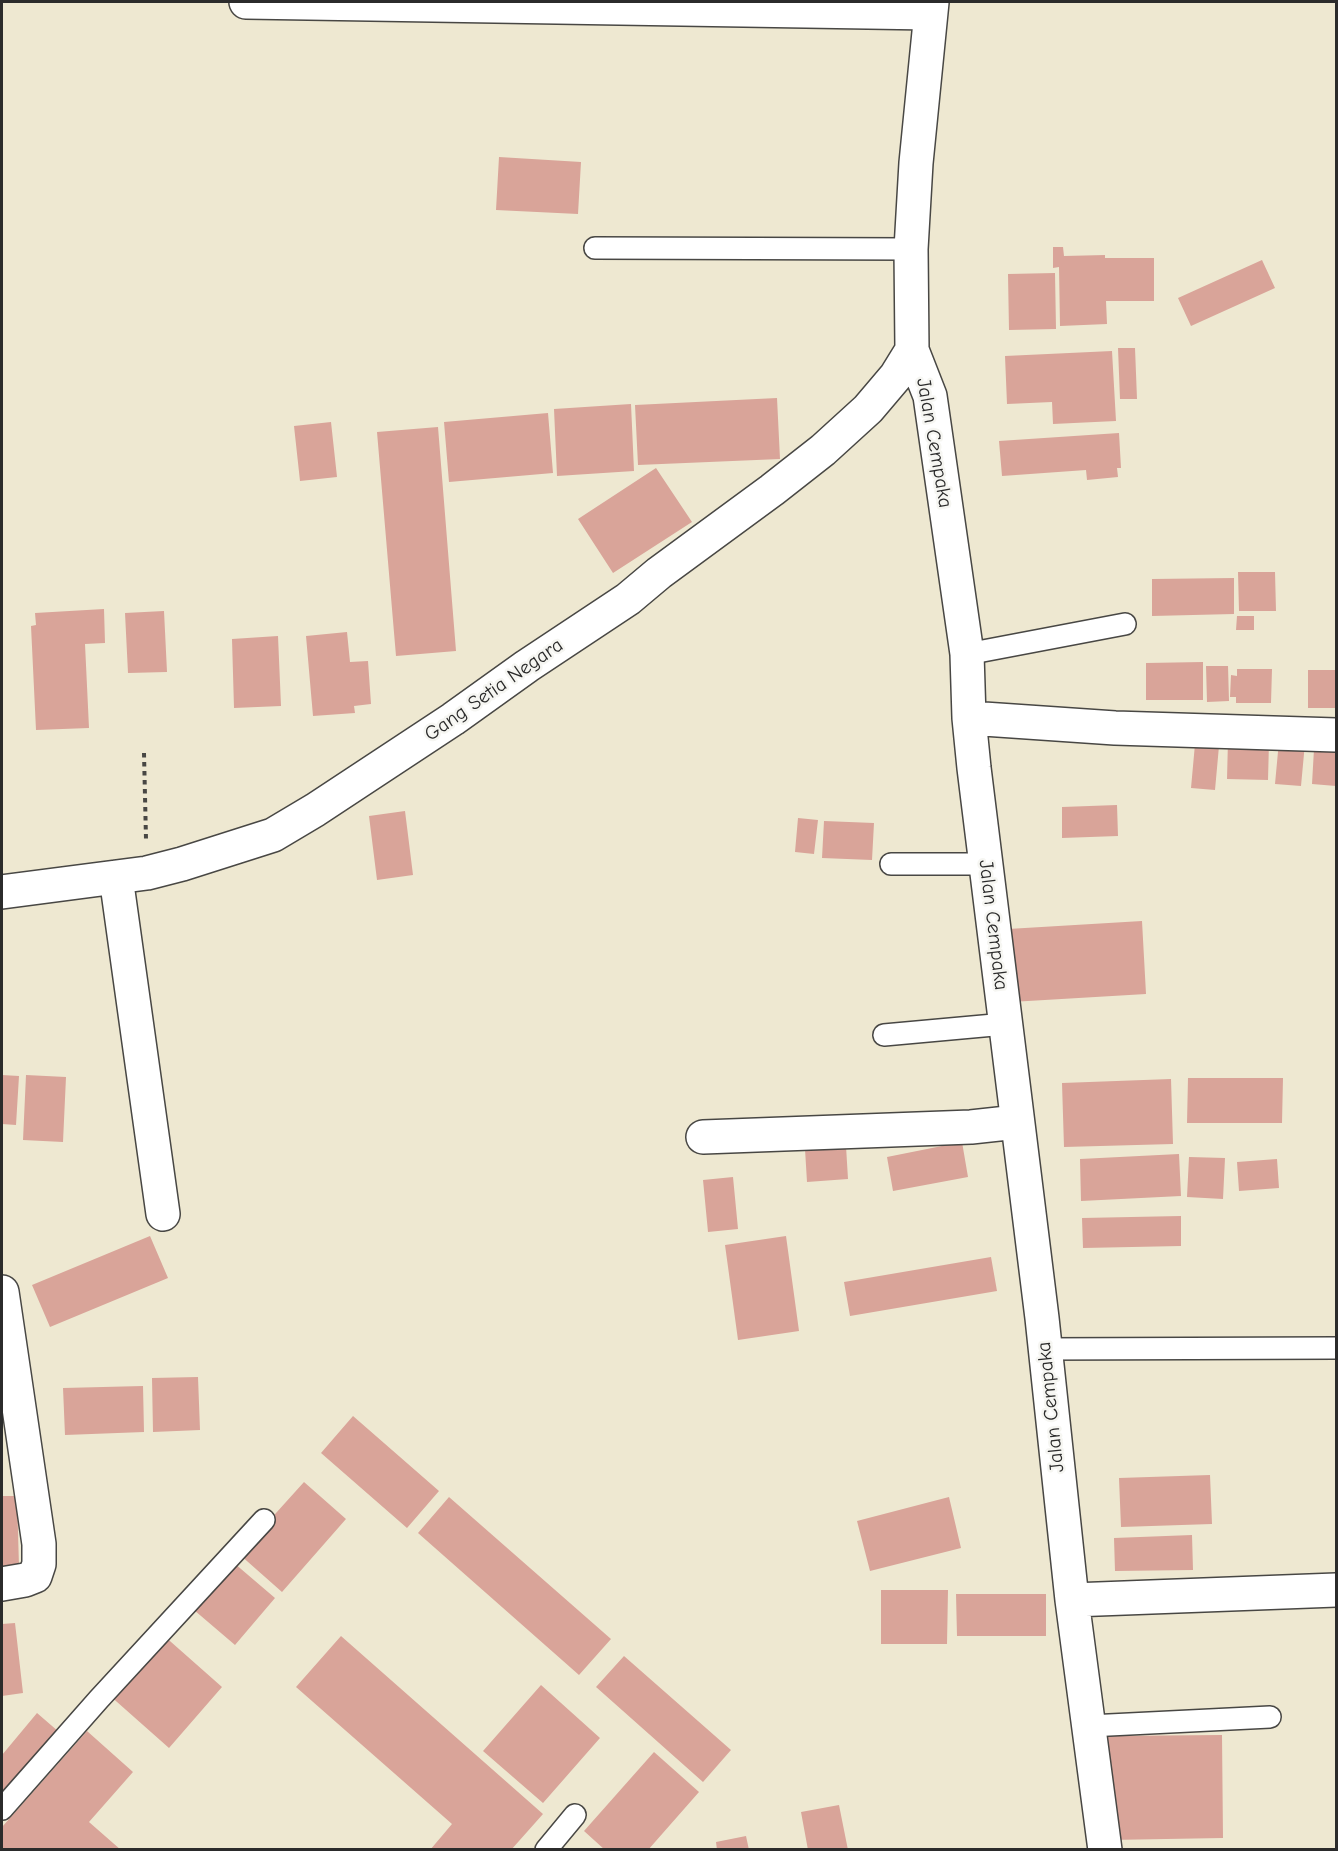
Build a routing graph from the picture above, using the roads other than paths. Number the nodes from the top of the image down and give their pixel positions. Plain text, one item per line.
1 (246, 2) edge
2 (644, 5) edge
3 (931, 7) edge
4 (595, 248) dead end
5 (911, 249) junction
6 (912, 350) junction
7 (1125, 624) dead end
8 (967, 654) junction
9 (969, 718) junction
10 (1336, 735) edge
11 (891, 864) dead end
12 (979, 864) junction
13 (131, 875) junction
14 (2, 892) edge
15 (997, 1025) junction
16 (884, 1035) dead end
17 (997, 1124) junction
18 (704, 1137) dead end
19 (163, 1214) dead end
20 (2, 1293) edge
21 (1044, 1348) junction
22 (1336, 1348) edge
23 (264, 1520) dead end
24 (2, 1584) edge
25 (1336, 1590) edge
26 (1072, 1600) junction
27 (1270, 1717) dead end
28 (1089, 1726) junction
29 (2, 1809) edge
30 (575, 1815) dead end
31 (546, 1850) edge
32 (1105, 1850) edge

1 - 2 street
2 - 3 street
3 - 5 street, Jalan Cempaka
4 - 5 lane
5 - 6 street, Jalan Cempaka
6 - 8 street, Jalan Cempaka
6 - 13 street, Gang Setia Negara
7 - 8 lane
8 - 9 street, Jalan Cempaka
9 - 10 street
9 - 12 street, Jalan Cempaka
11 - 12 lane
12 - 15 street, Jalan Cempaka
13 - 14 street, Gang Setia Negara
13 - 19 street
15 - 16 lane
15 - 17 street, Jalan Cempaka
17 - 18 street
17 - 21 street, Jalan Cempaka
20 - 24 street
21 - 22 lane
21 - 26 street, Jalan Cempaka
23 - 29 lane
25 - 26 street
26 - 28 street, Jalan Cempaka
27 - 28 lane
28 - 32 street, Jalan Cempaka
30 - 31 lane

